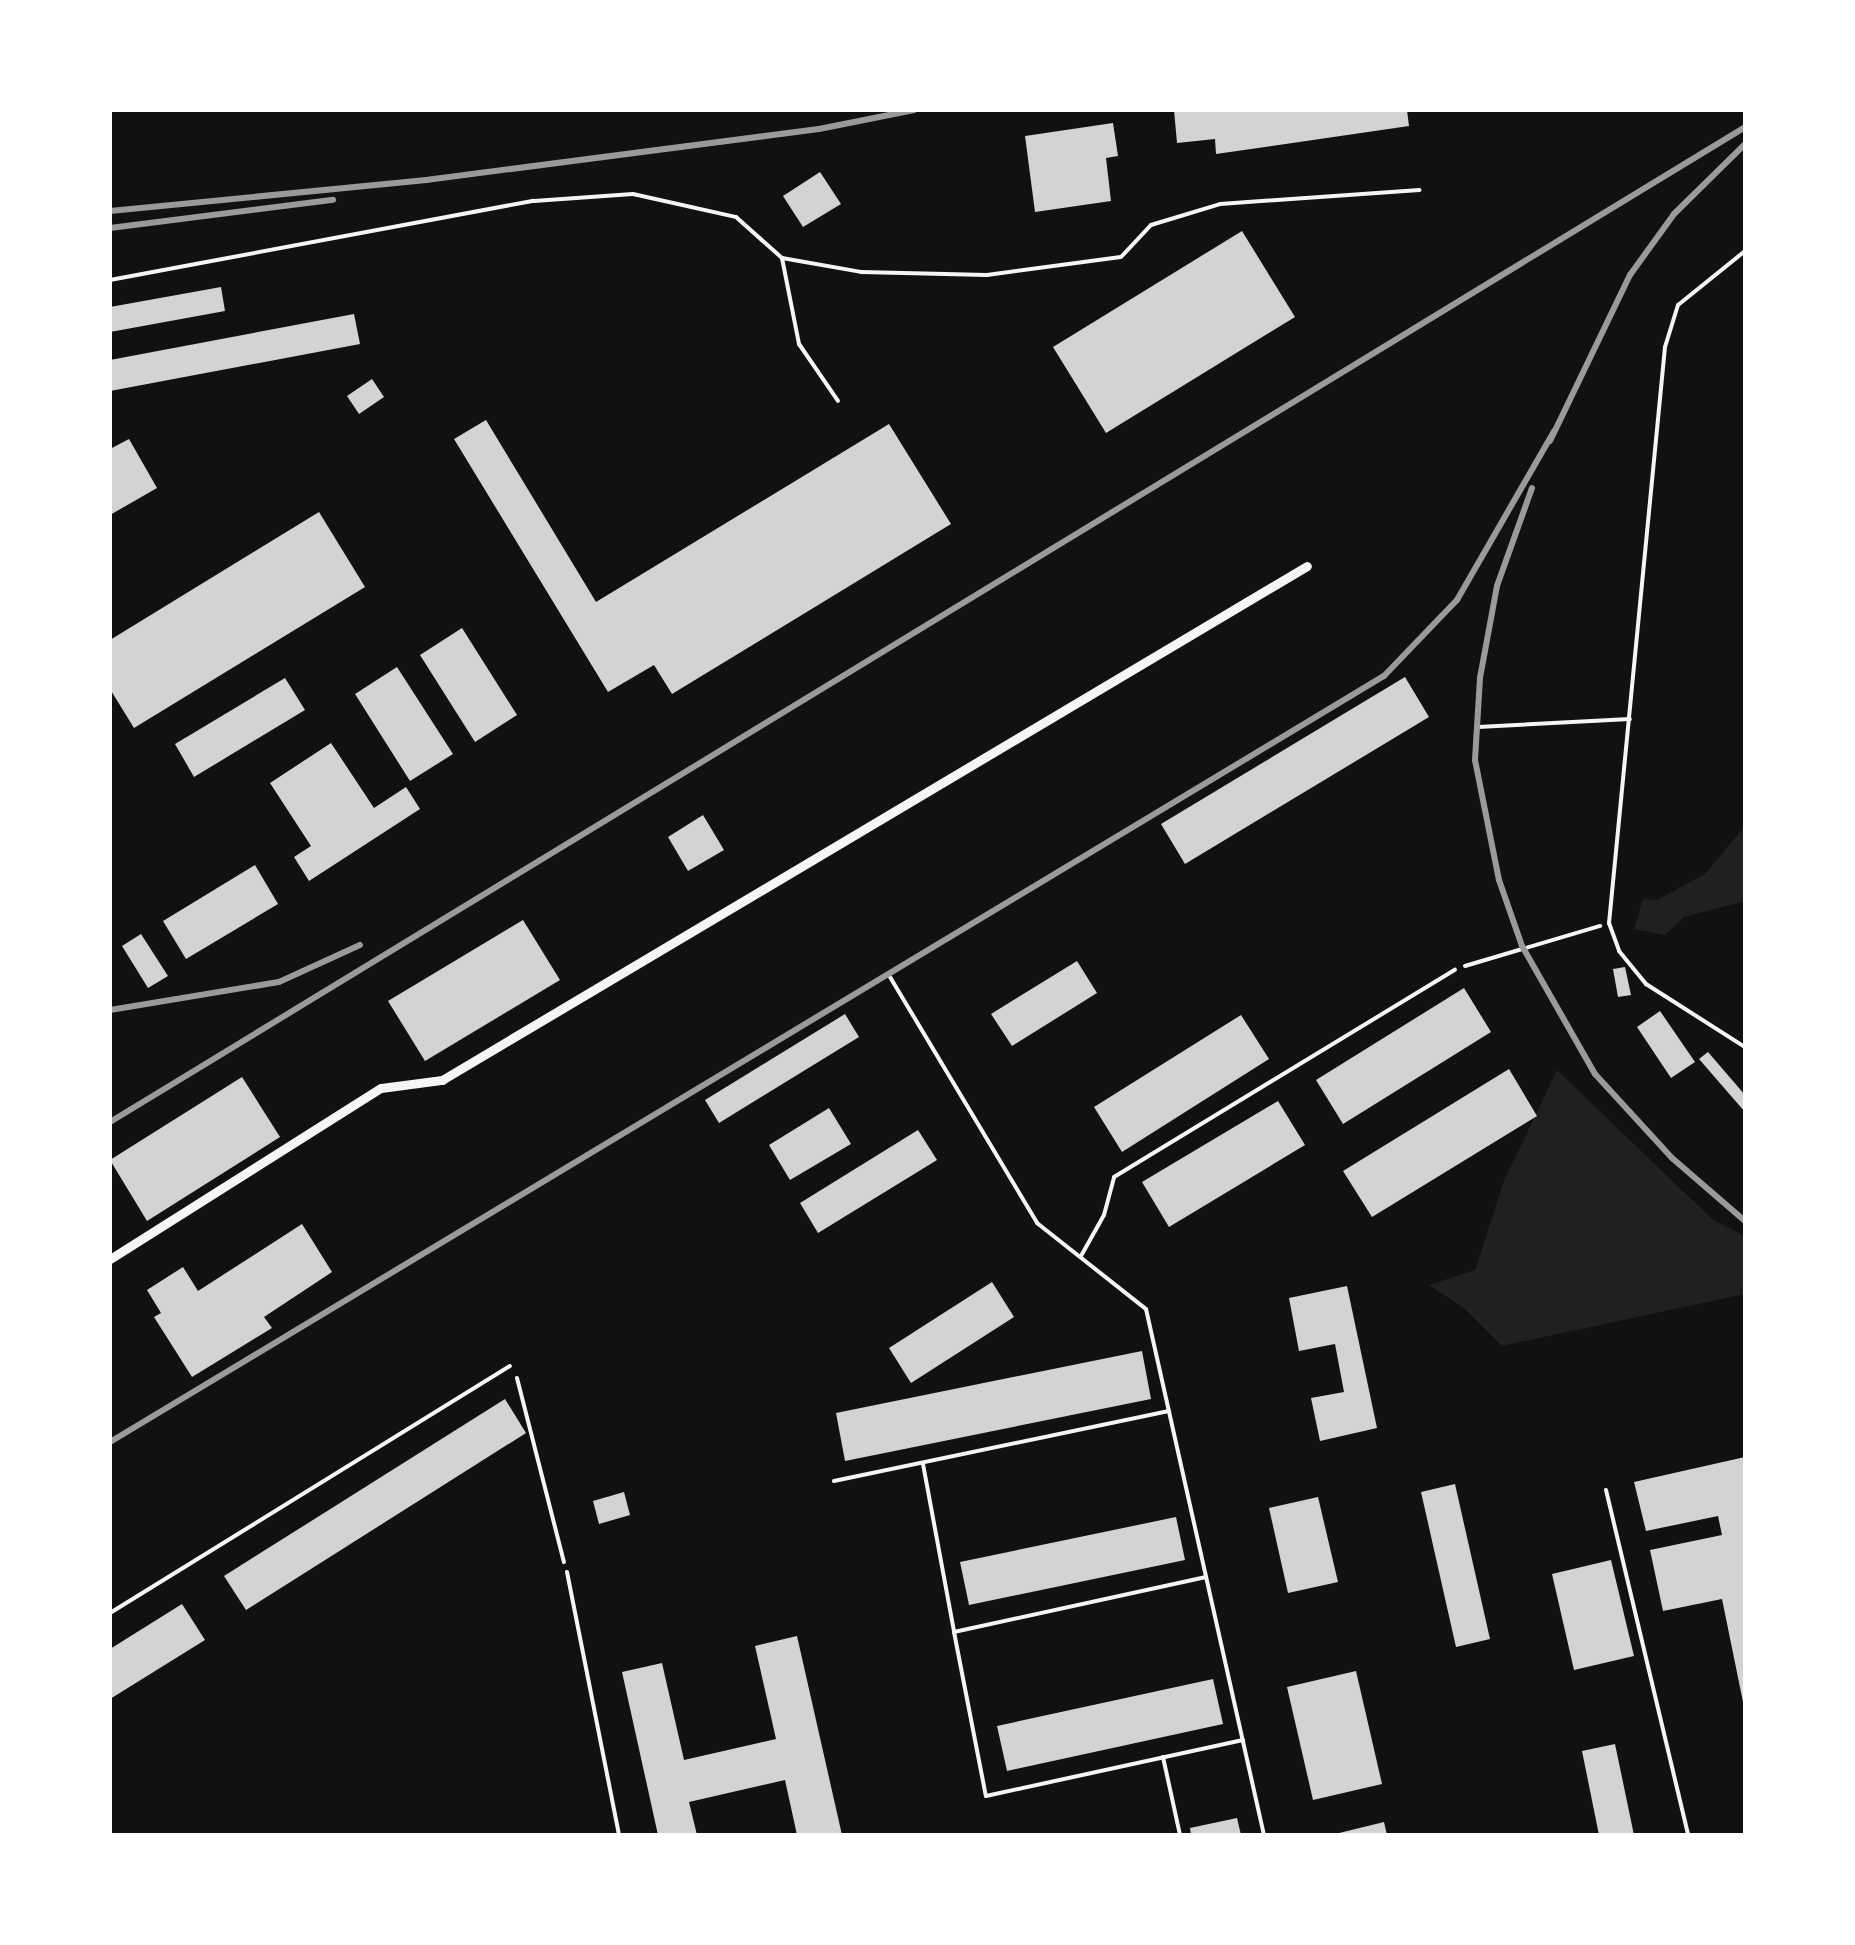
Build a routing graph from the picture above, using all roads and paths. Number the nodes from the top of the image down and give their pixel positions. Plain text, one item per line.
1 (1420, 190) dead end
2 (1745, 251) edge
3 (782, 258) junction
4 (110, 280) edge
5 (838, 402) dead end
6 (1307, 566) dead end
7 (1630, 719) junction
8 (1478, 726) dead end
9 (1609, 923) junction
10 (1455, 970) joint
11 (890, 977) dead end
12 (1745, 1047) edge
13 (110, 1258) edge
14 (1080, 1258) junction
15 (510, 1366) joint
16 (1169, 1411) junction
17 (923, 1462) junction
18 (834, 1480) dead end
19 (1606, 1490) dead end
20 (567, 1572) joint
21 (1206, 1577) junction
22 (110, 1613) edge
23 (954, 1632) junction
24 (1243, 1740) junction
25 (1163, 1757) junction
26 (619, 1835) edge
27 (1180, 1835) edge
28 (1264, 1835) edge
29 (1688, 1835) edge

1 - 3 lane
2 - 7 lane
3 - 4 lane
3 - 5 lane
6 - 13 street
7 - 8 lane
7 - 9 lane
9 - 10 path
9 - 12 lane
10 - 14 lane
11 - 14 lane
14 - 16 lane
15 - 20 path
15 - 22 lane
16 - 17 lane
16 - 21 lane
17 - 18 lane
17 - 23 lane
19 - 29 lane
20 - 26 lane
21 - 23 lane
21 - 24 lane
23 - 25 lane
24 - 25 lane
24 - 28 lane
25 - 27 lane

